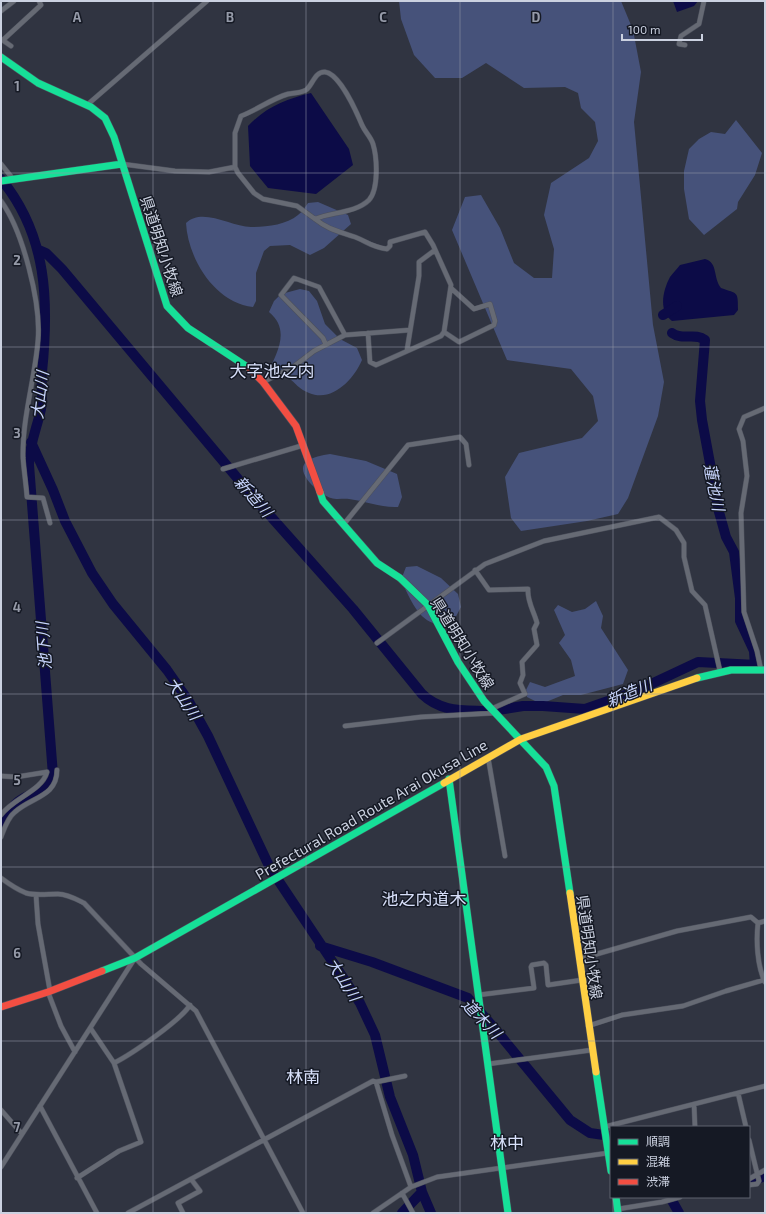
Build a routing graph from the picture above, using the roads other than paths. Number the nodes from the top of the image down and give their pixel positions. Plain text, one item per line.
1 (14, 1) edge
2 (39, 1) edge
3 (207, 1) edge
4 (704, 1) edge
5 (1, 11) edge
6 (2, 40) edge
7 (685, 45) dead end
8 (11, 46) dead end
9 (1, 57) edge
10 (87, 105) junction
11 (1, 164) edge
12 (122, 164) junction
13 (235, 167) junction
14 (14, 179) junction
15 (1, 181) edge
16 (1, 201) edge
17 (314, 219) junction
18 (435, 250) junction
19 (452, 289) junction
20 (410, 330) junction
21 (444, 332) junction
22 (368, 333) junction
23 (345, 335) junction
24 (326, 345) junction
25 (407, 350) junction
26 (263, 382) junction
27 (765, 408) edge
28 (304, 445) junction
29 (470, 466) dead end
30 (223, 469) dead end
31 (50, 523) dead end
32 (344, 524) junction
33 (475, 570) junction
34 (428, 605) junction
35 (377, 643) dead end
36 (763, 666) edge
37 (720, 671) junction
38 (493, 711) junction
39 (345, 726) dead end
40 (521, 739) junction
41 (488, 757) junction
42 (57, 770) dead end
43 (1, 776) edge
44 (449, 779) junction
45 (1, 815) edge
46 (1, 837) edge
47 (505, 856) dead end
48 (1, 878) edge
49 (36, 895) junction
50 (765, 921) edge
51 (758, 923) junction
52 (135, 958) junction
53 (580, 960) junction
54 (582, 980) junction
55 (764, 982) edge
56 (49, 991) junction
57 (478, 998) junction
58 (190, 1005) junction
59 (1, 1006) edge
60 (588, 1026) junction
61 (90, 1028) junction
62 (592, 1050) junction
63 (75, 1052) junction
64 (114, 1063) junction
65 (488, 1064) junction
66 (405, 1076) dead end
67 (378, 1081) junction
68 (765, 1086) edge
69 (738, 1093) junction
70 (694, 1104) junction
71 (40, 1106) junction
72 (1, 1110) edge
73 (626, 1126) edge
74 (695, 1126) edge
75 (746, 1126) edge
76 (610, 1131) edge
77 (605, 1133) junction
78 (22, 1134) junction
79 (264, 1139) junction
80 (750, 1144) edge
81 (608, 1153) junction
82 (610, 1165) edge
83 (1, 1167) edge
84 (502, 1168) junction
85 (765, 1170) edge
86 (77, 1178) junction
87 (758, 1178) junction
88 (192, 1179) junction
89 (750, 1179) edge
90 (750, 1185) edge
91 (411, 1187) junction
92 (402, 1193) junction
93 (616, 1198) edge
94 (674, 1198) edge
95 (412, 1211) edge
96 (618, 1211) edge
97 (97, 1213) edge
98 (128, 1213) edge
99 (183, 1213) edge
100 (303, 1213) edge
101 (374, 1213) edge
102 (508, 1213) edge

1 - 5 street
2 - 6 street
3 - 10 street
4 - 7 street
6 - 8 street
9 - 10 main road, 県道明知小牧線
10 - 12 main road, 県道明知小牧線
11 - 14 street
12 - 13 street
12 - 14 main road
12 - 26 main road, 県道明知小牧線
13 - 17 street
13 - 17 street
14 - 15 main road
16 - 31 street
17 - 18 street
18 - 19 street
18 - 20 street
19 - 21 street
19 - 21 street
20 - 22 street
20 - 25 street
21 - 25 street
22 - 23 street
22 - 25 street
23 - 24 street
23 - 24 street
24 - 26 street
26 - 28 main road, 県道明知小牧線
27 - 36 street
28 - 30 street
28 - 32 main road, 県道明知小牧線
29 - 32 street
32 - 34 main road, 県道明知小牧線
33 - 34 street
33 - 37 street
33 - 38 street
34 - 35 street
34 - 38 main road, 県道明知小牧線
36 - 37 main road, Prefectural Road Route Arai Okusa Line
37 - 40 main road, Prefectural Road Route Arai Okusa Line
38 - 39 street
38 - 40 main road, 県道明知小牧線
40 - 41 main road, Prefectural Road Route Arai Okusa Line
40 - 53 main road, 県道明知小牧線
41 - 44 main road, Prefectural Road Route Arai Okusa Line
41 - 47 street
42 - 46 street
43 - 45 street
44 - 52 main road, Prefectural Road Route Arai Okusa Line
44 - 57 main road
48 - 49 street
49 - 52 street
49 - 56 street
50 - 51 street
51 - 53 street
51 - 55 street
52 - 56 main road, Prefectural Road Route Arai Okusa Line
52 - 58 street
52 - 61 street
53 - 54 main road, 県道明知小牧線
54 - 57 street
54 - 60 main road, 県道明知小牧線
55 - 60 street
56 - 59 main road, Prefectural Road Route Arai Okusa Line
56 - 63 street
57 - 65 main road
58 - 64 street
58 - 79 street
60 - 62 main road, 県道明知小牧線
61 - 63 street
61 - 64 street
62 - 65 street
62 - 77 main road, 県道明知小牧線
63 - 71 street
64 - 86 street
65 - 84 main road
66 - 67 street
67 - 79 street
67 - 91 street
68 - 69 street
69 - 70 street
69 - 75 street
70 - 73 street
70 - 74 street
71 - 78 street
71 - 86 street
72 - 78 street
76 - 77 street
77 - 81 main road, 県道明知小牧線
78 - 83 street
79 - 88 street
79 - 100 street
80 - 87 street
81 - 82 main road, 県道明知小牧線
81 - 84 street
84 - 91 street
84 - 102 main road
85 - 87 street
86 - 97 street
87 - 89 street
87 - 90 street
88 - 98 street
88 - 99 street
91 - 92 street
92 - 95 street
92 - 101 street
93 - 96 main road
94 - 96 street

